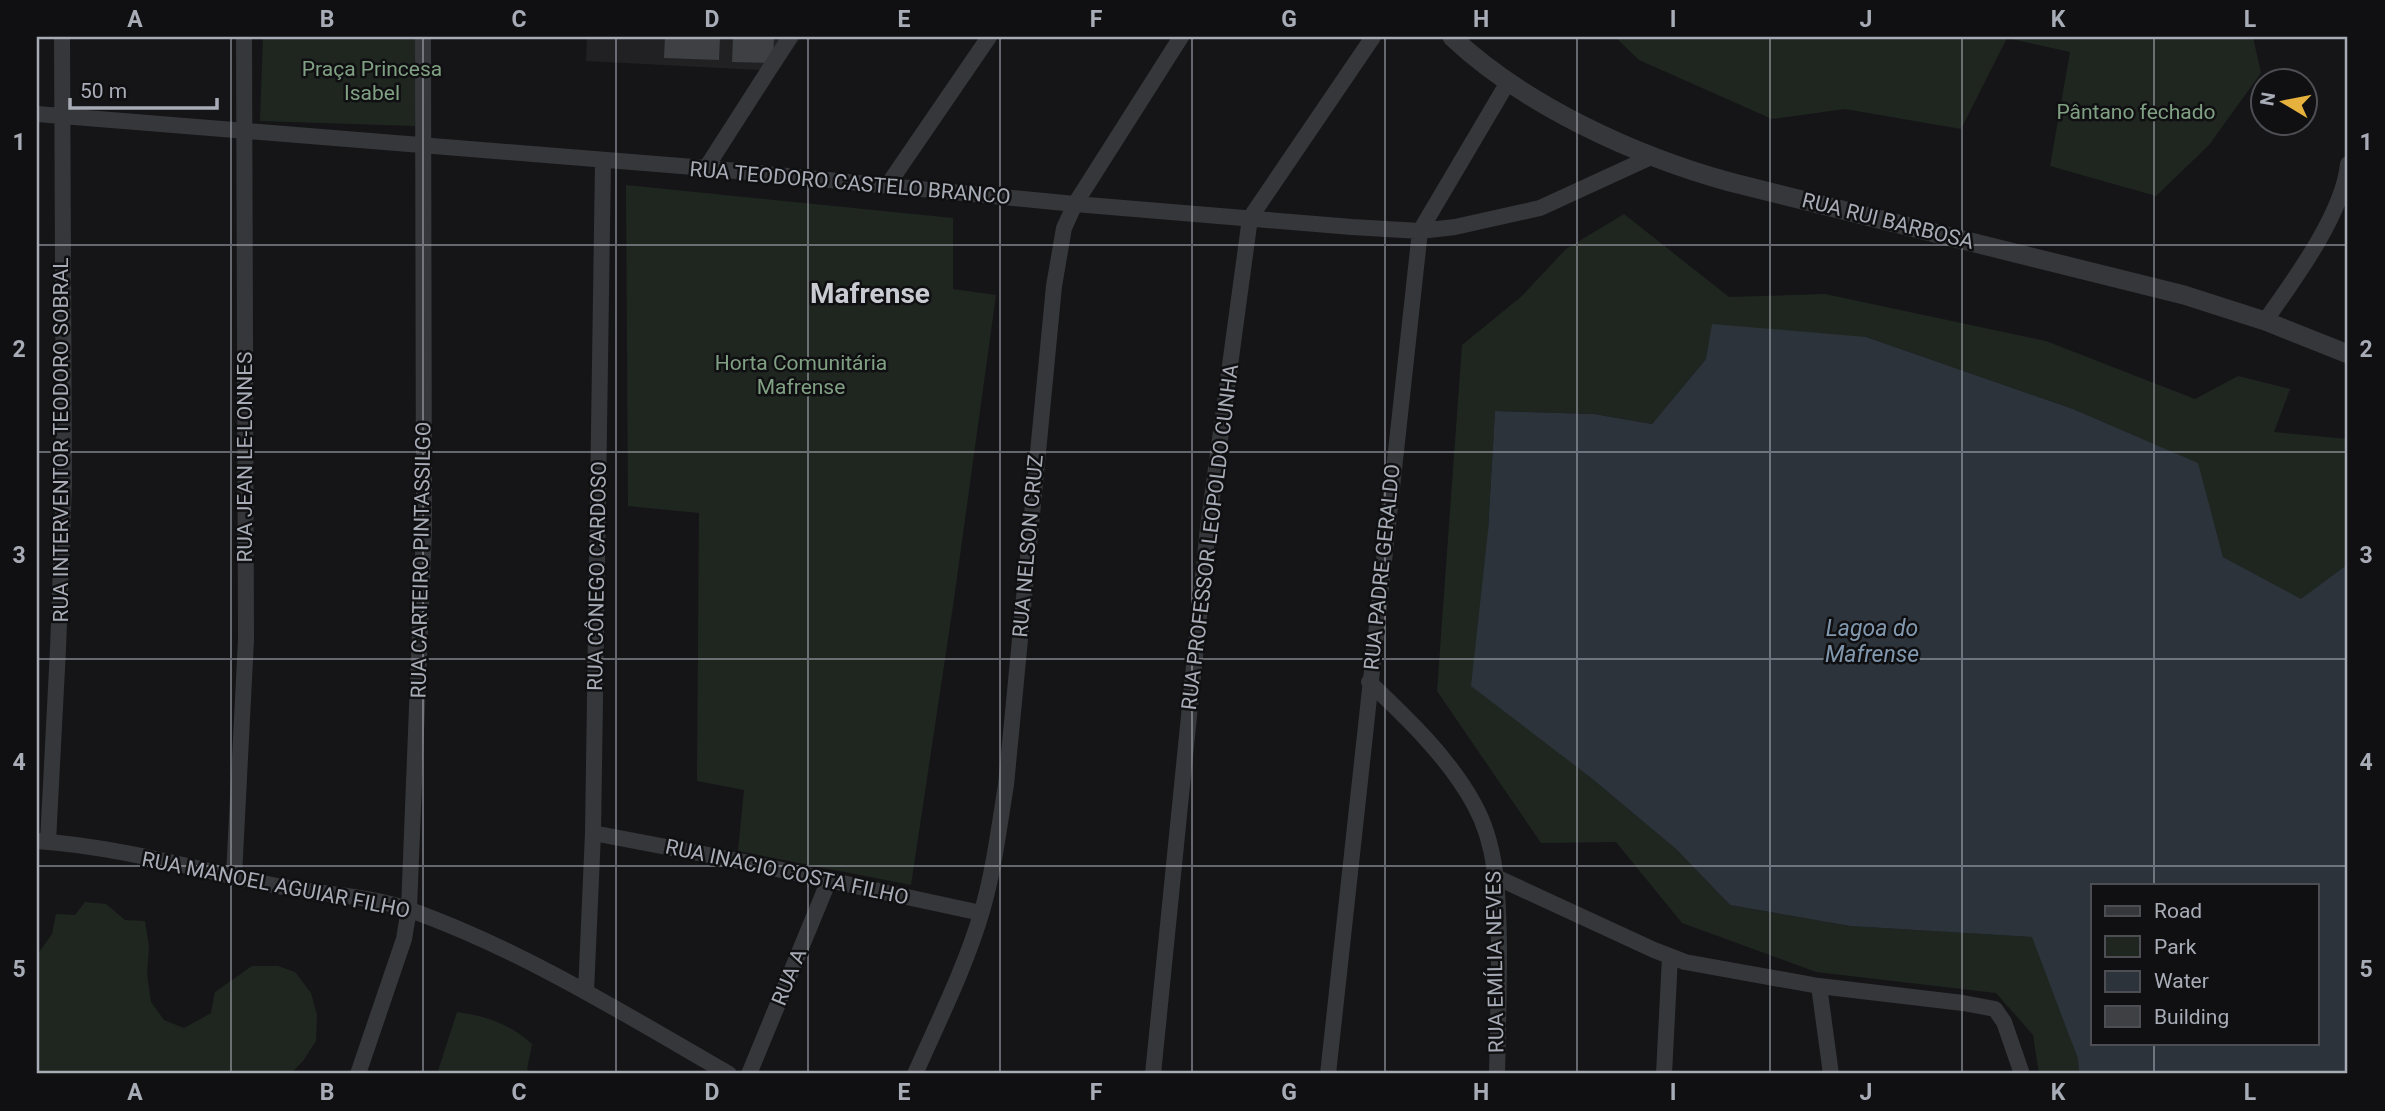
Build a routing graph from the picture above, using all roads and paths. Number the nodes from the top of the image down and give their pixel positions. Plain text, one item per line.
1 (62, 37) edge
2 (244, 37) edge
3 (423, 37) edge
4 (790, 37) edge
5 (989, 37) edge
6 (1181, 37) edge
7 (1373, 37) edge
8 (1451, 37) edge
9 (1508, 82) junction
10 (37, 114) edge
11 (61, 116) junction
12 (244, 129) junction
13 (425, 147) junction
14 (1651, 157) junction
15 (603, 161) junction
16 (2348, 164) edge
17 (706, 168) junction
18 (887, 186) junction
19 (1075, 204) junction
20 (1250, 218) junction
21 (1420, 231) junction
22 (2266, 321) junction
23 (2348, 354) edge
24 (1370, 682) junction
25 (593, 833) junction
26 (42, 842) edge
27 (234, 876) junction
28 (1497, 878) junction
29 (829, 880) junction
30 (409, 909) junction
31 (981, 913) junction
32 (1670, 957) junction
33 (1819, 986) junction
34 (586, 992) junction
35 (358, 1074) edge
36 (729, 1074) edge
37 (749, 1074) edge
38 (915, 1074) edge
39 (1153, 1074) edge
40 (1328, 1074) edge
41 (1497, 1074) edge
42 (1664, 1074) edge
43 (1831, 1074) edge
44 (2022, 1074) edge

1 - 11 street, RUA INTERVENTOR TEODORO SOBRAL
2 - 12 street, RUA JEAN LE-LONNES
3 - 13 street, RUA CARTEIRO PINTASSILGO
4 - 17 street
5 - 18 street
6 - 19 street, RUA NELSON CRUZ
7 - 20 street, RUA PROFESSOR LEOPOLDO CUNHA
8 - 9 street, RUA RUI BARBOSA
9 - 14 street, RUA RUI BARBOSA
9 - 21 street, RUA PADRE GERALDO
10 - 11 street, RUA TEODORO CASTELO BRANCO
11 - 12 street, RUA TEODORO CASTELO BRANCO
11 - 26 street, RUA INTERVENTOR TEODORO SOBRAL
12 - 13 street, RUA TEODORO CASTELO BRANCO
12 - 27 street, RUA JEAN LE-LONNES
13 - 15 street, RUA TEODORO CASTELO BRANCO
13 - 30 street, RUA CARTEIRO PINTASSILGO
14 - 21 street, RUA TEODORO CASTELO BRANCO
14 - 22 street, RUA RUI BARBOSA
15 - 17 street, RUA TEODORO CASTELO BRANCO
15 - 25 street, RUA CÔNEGO CARDOSO
16 - 22 street
17 - 18 street, RUA TEODORO CASTELO BRANCO
18 - 19 street, RUA TEODORO CASTELO BRANCO
19 - 20 street, RUA TEODORO CASTELO BRANCO
19 - 31 street, RUA NELSON CRUZ
20 - 21 street, RUA TEODORO CASTELO BRANCO
20 - 39 street, RUA PROFESSOR LEOPOLDO CUNHA
21 - 24 street, RUA PADRE GERALDO
22 - 23 street, RUA RUI BARBOSA
24 - 28 street, RUA EMÍLIA NEVES
24 - 40 street, RUA PADRE GERALDO
25 - 29 street, RUA INACIO COSTA FILHO
25 - 34 street, RUA CÔNEGO CARDOSO
26 - 27 street, RUA MANOEL AGUIAR FILHO
27 - 30 street, RUA MANOEL AGUIAR FILHO
28 - 32 street
28 - 41 street, RUA EMÍLIA NEVES
29 - 31 street, RUA INACIO COSTA FILHO
29 - 37 street, RUA A
30 - 34 street, RUA MANOEL AGUIAR FILHO
30 - 35 street, RUA CARTEIRO PINTASSILGO
31 - 38 street, RUA NELSON CRUZ
32 - 33 street
32 - 42 street
33 - 43 street
33 - 44 street
34 - 36 street, RUA MANOEL AGUIAR FILHO

